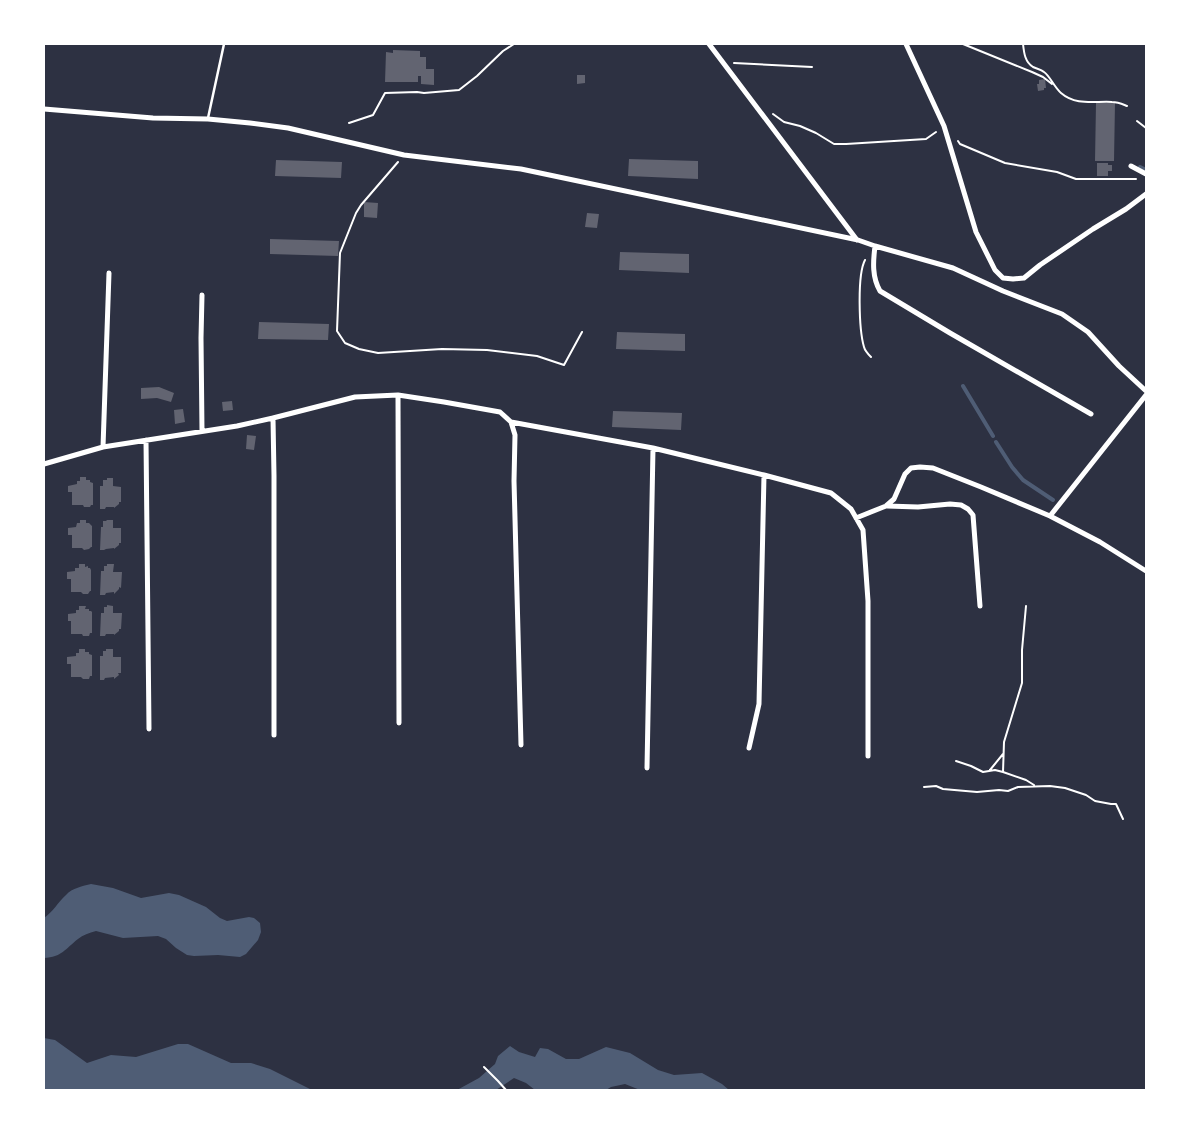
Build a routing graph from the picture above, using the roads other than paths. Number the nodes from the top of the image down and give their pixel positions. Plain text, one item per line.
1 (224, 44) edge
2 (709, 44) edge
3 (906, 44) edge
4 (44, 109) edge
5 (208, 120) junction
6 (1131, 166) dead end
7 (1146, 174) edge
8 (1146, 194) edge
9 (858, 240) junction
10 (875, 246) junction
11 (109, 273) dead end
12 (202, 295) dead end
13 (1146, 393) edge
14 (398, 395) junction
15 (1091, 414) dead end
16 (273, 418) junction
17 (511, 422) junction
18 (202, 432) junction
19 (146, 440) junction
20 (103, 448) junction
21 (653, 448) junction
22 (44, 464) edge
23 (764, 475) junction
24 (886, 506) junction
25 (1050, 516) junction
26 (856, 518) junction
27 (1146, 571) edge
28 (980, 606) dead end
29 (399, 723) dead end
30 (149, 729) dead end
31 (274, 735) dead end
32 (521, 745) dead end
33 (749, 748) dead end
34 (868, 756) dead end
35 (647, 768) dead end

1 - 5 lane
2 - 9 street
3 - 8 street
4 - 5 street
5 - 9 street
6 - 7 street
9 - 10 street
10 - 13 street
10 - 15 street
11 - 20 street
12 - 18 street
13 - 25 street
14 - 16 street
14 - 17 street
14 - 29 street
16 - 18 street
16 - 31 street
17 - 21 street
17 - 32 street
18 - 19 street
19 - 20 street
19 - 30 street
20 - 22 street
21 - 23 street
21 - 35 street
23 - 26 street
23 - 33 street
24 - 25 street
24 - 26 street
24 - 28 street
25 - 27 street
26 - 34 street

